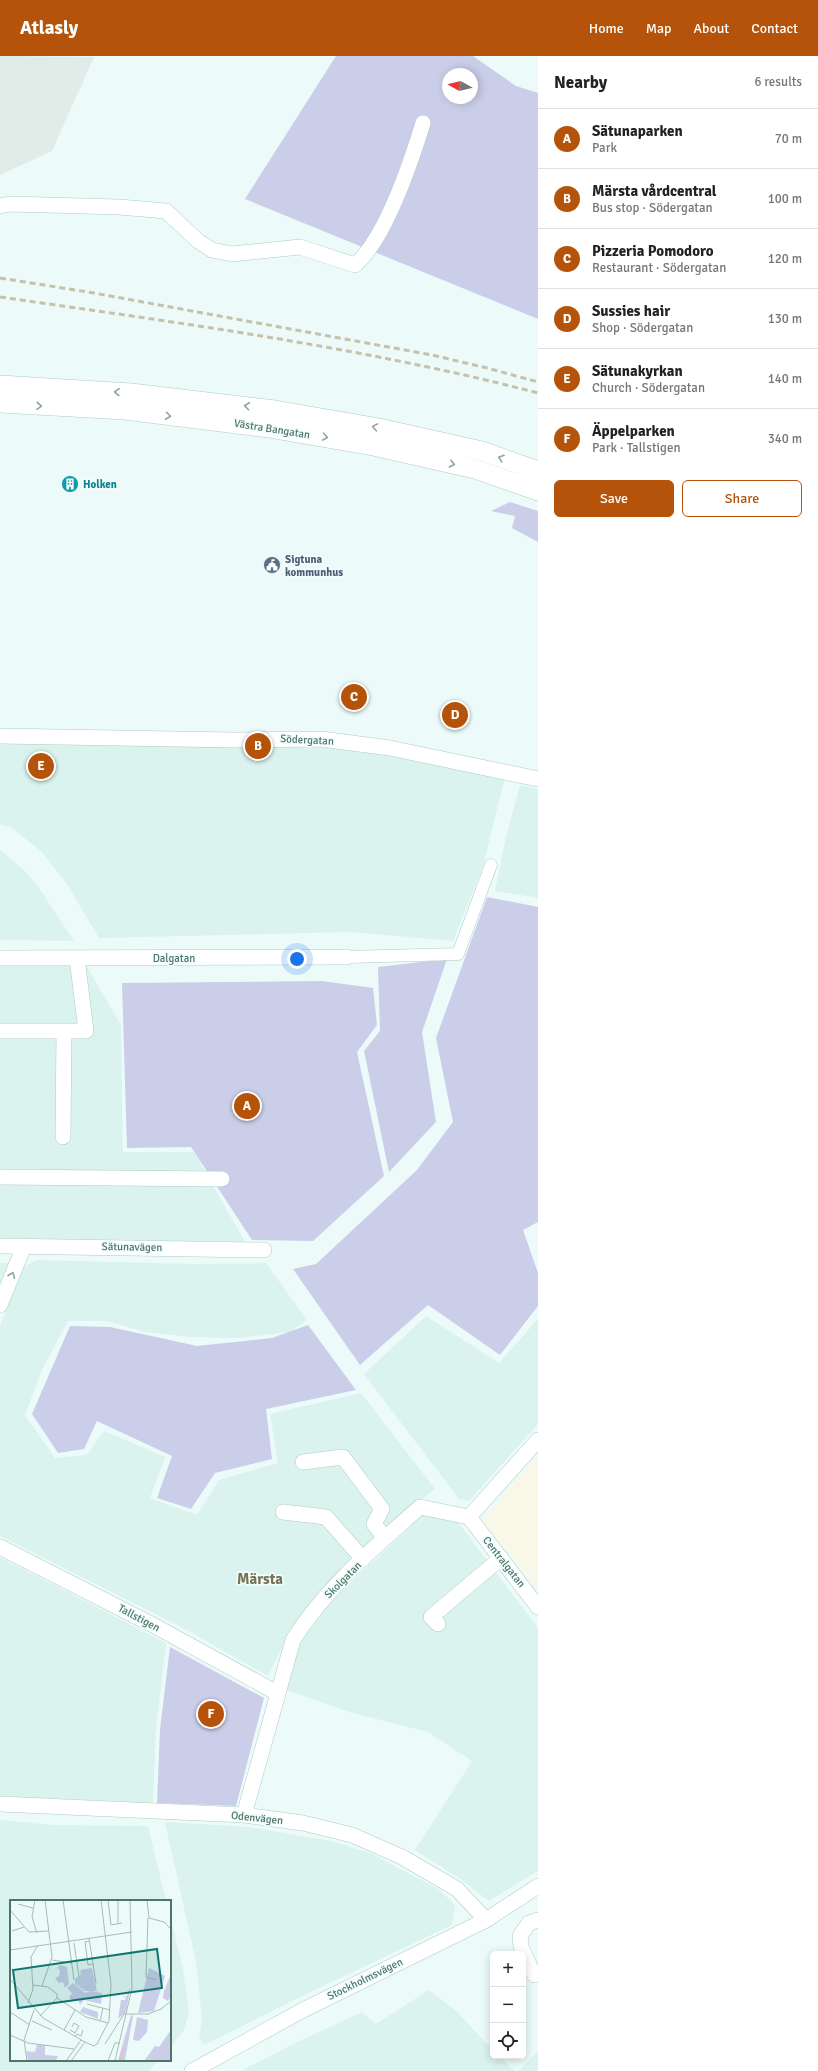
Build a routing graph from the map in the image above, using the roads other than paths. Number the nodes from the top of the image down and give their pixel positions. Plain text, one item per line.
1 (423, 123) dead end
2 (0, 206) edge
3 (0, 385) edge
4 (0, 404) edge
5 (538, 471) edge
6 (538, 491) edge
7 (0, 736) edge
8 (538, 779) edge
9 (491, 865) dead end
10 (347, 957) joint
11 (0, 958) edge
12 (77, 958) junction
13 (0, 1031) edge
14 (64, 1031) junction
15 (63, 1137) dead end
16 (0, 1177) edge
17 (222, 1179) dead end
18 (0, 1246) edge
19 (24, 1246) junction
20 (264, 1250) dead end
21 (0, 1305) edge
22 (538, 1440) edge
23 (302, 1462) dead end
24 (283, 1512) dead end
25 (469, 1517) junction
26 (385, 1538) junction
27 (0, 1546) edge
28 (501, 1558) junction
29 (363, 1559) junction
30 (538, 1607) edge
31 (438, 1624) dead end
32 (277, 1694) junction
33 (0, 1804) edge
34 (244, 1815) junction
35 (538, 1886) edge
36 (486, 1920) junction
37 (538, 1920) edge
38 (534, 1975) dead end
39 (192, 2071) edge

1 - 2 street
5 -> 3 street, Västra Bangatan
4 -> 6 street, Västra Bangatan
7 - 8 street, Södergatan
9 - 10 street
10 - 12 street, Dalgatan
11 - 12 street, Dalgatan
12 - 14 street
13 - 14 street
14 - 15 street
16 - 17 street
18 - 19 street, Sätunavägen
19 - 20 street, Sätunavägen
21 -> 19 street
22 - 25 street
23 - 26 street
24 - 29 street
25 - 26 street, Skolgatan
25 - 28 street, Centralgatan
26 - 29 street, Skolgatan
27 - 32 street, Tallstigen
28 - 30 street, Centralgatan
28 - 31 street
29 - 32 street, Skolgatan
32 - 34 street, Skolgatan
33 - 34 street, Odenvägen
34 - 36 street, Odenvägen
35 - 36 street, Stockholmsvägen
36 - 39 street, Stockholmsvägen
37 - 38 street

